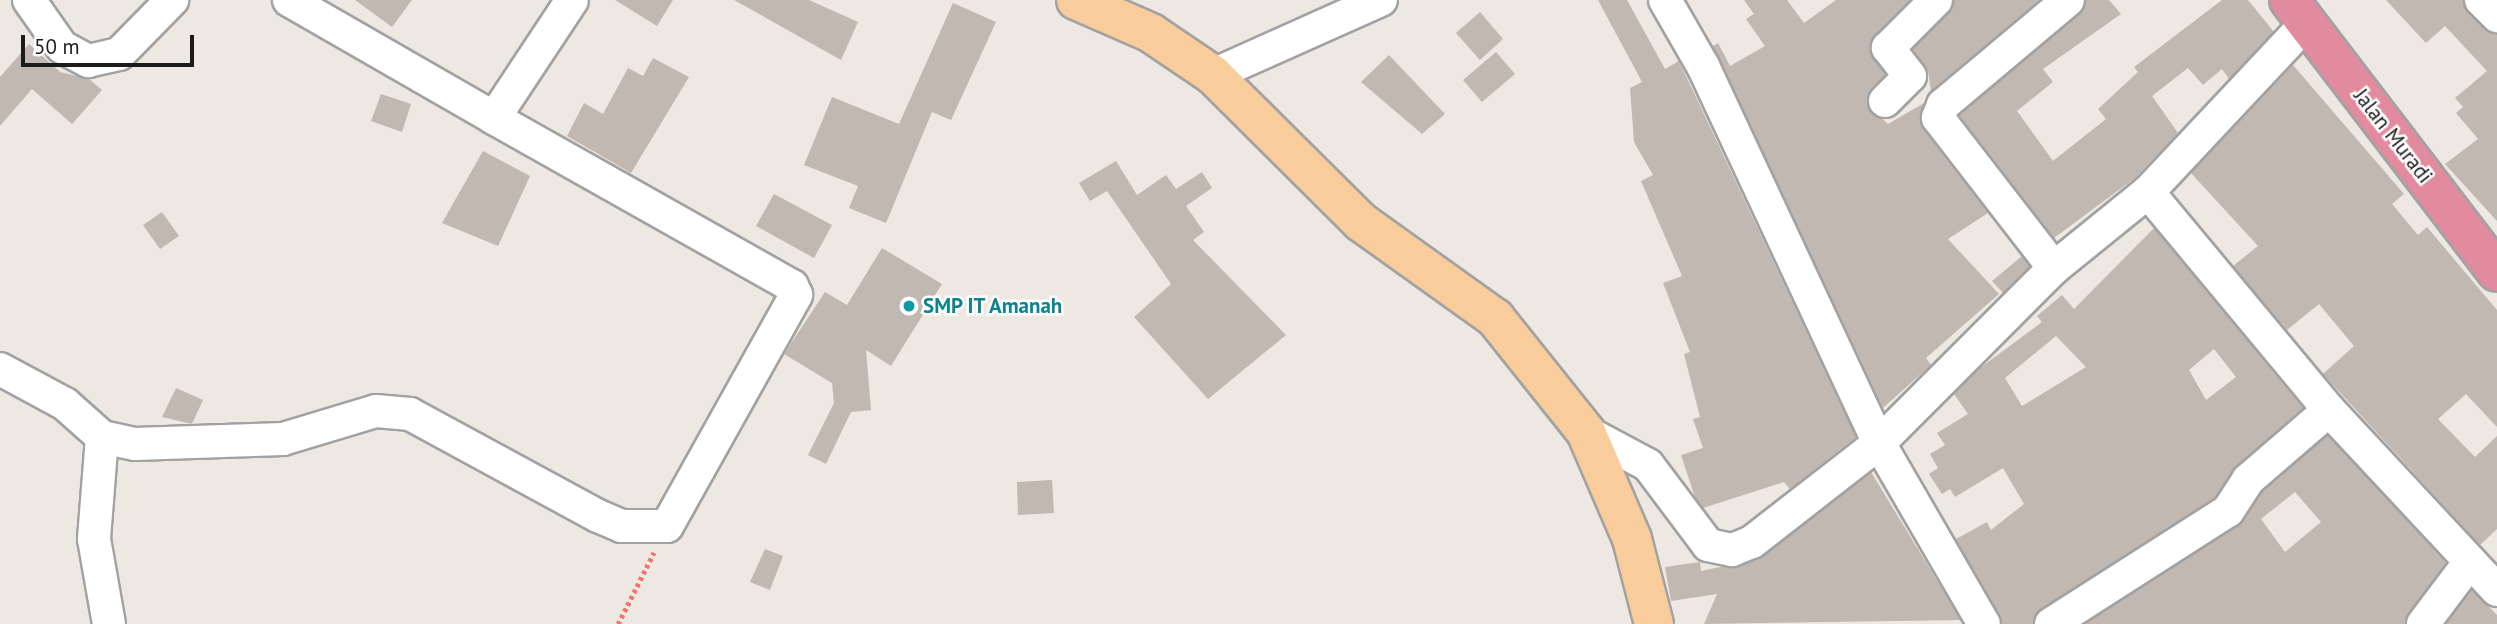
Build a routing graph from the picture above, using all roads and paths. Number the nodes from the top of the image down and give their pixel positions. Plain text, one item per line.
1 (29, 0) edge
2 (172, 0) edge
3 (289, 0) edge
4 (572, 0) edge
5 (1076, 0) edge
6 (1381, 0) edge
7 (1665, 0) edge
8 (1936, 0) edge
9 (2068, 0) edge
10 (2481, 0) edge
11 (2298, 12) edge
12 (2497, 16) edge
13 (1213, 75) junction
14 (1885, 101) dead end
15 (494, 118) junction
16 (2147, 192) junction
17 (2054, 268) junction
18 (2497, 272) edge
19 (0, 369) edge
20 (2329, 410) junction
21 (1586, 432) junction
22 (102, 437) junction
23 (1879, 443) junction
24 (667, 526) junction
25 (2469, 563) junction
26 (2497, 590) edge
27 (109, 624) edge
28 (618, 624) edge
29 (1654, 624) edge
30 (1984, 624) edge
31 (2051, 624) edge
32 (2423, 624) edge

1 - 2 street
3 - 15 street
4 - 15 street
5 - 13 main road
6 - 13 street
7 - 23 street
8 - 14 street
9 - 17 street
10 - 12 street
11 - 16 street
11 - 18 highway, Jalan Muradi
13 - 21 main road
15 - 24 street
16 - 17 street
16 - 20 street
17 - 23 street
19 - 22 street
20 - 25 street
20 - 31 street
21 - 23 street
21 - 29 main road
22 - 24 street
22 - 27 street
23 - 30 street
24 - 28 path
25 - 26 street
25 - 32 street

